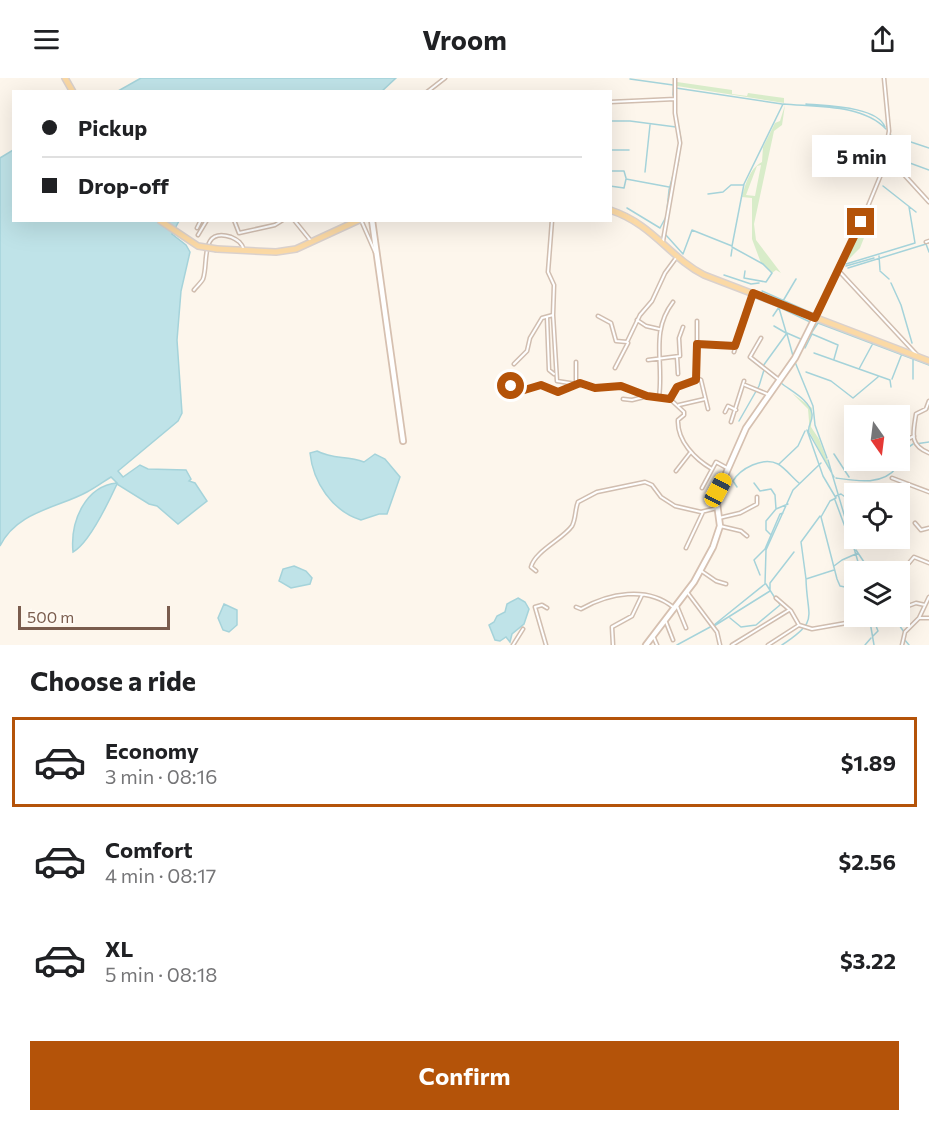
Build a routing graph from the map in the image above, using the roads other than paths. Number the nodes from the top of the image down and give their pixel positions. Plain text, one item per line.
1 (445, 78) edge
2 (675, 78) edge
3 (884, 78) edge
4 (430, 90) edge
5 (675, 99) junction
6 (612, 102) edge
7 (885, 160) junction
8 (929, 202) edge
9 (612, 211) edge
10 (162, 222) edge
11 (200, 222) edge
12 (206, 222) edge
13 (235, 222) edge
14 (276, 222) edge
15 (296, 222) edge
16 (356, 222) edge
17 (361, 222) edge
18 (372, 222) edge
19 (552, 222) edge
20 (197, 228) dead end
21 (239, 233) junction
22 (198, 235) dead end
23 (237, 240) junction
24 (663, 241) junction
25 (312, 244) junction
26 (244, 250) junction
27 (678, 256) junction
28 (378, 261) junction
29 (837, 269) junction
30 (194, 290) dead end
31 (753, 293) junction
32 (673, 302) dead end
33 (553, 315) junction
34 (598, 316) dead end
35 (547, 317) junction
36 (815, 318) junction
37 (637, 320) junction
38 (696, 321) dead end
39 (683, 327) dead end
40 (660, 329) junction
41 (761, 338) dead end
42 (629, 340) junction
43 (697, 344) junction
44 (735, 346) junction
45 (734, 352) dead end
46 (677, 357) junction
47 (660, 358) junction
48 (920, 358) junction
49 (648, 360) dead end
50 (576, 362) dead end
51 (929, 362) edge
52 (514, 364) dead end
53 (615, 368) dead end
54 (556, 374) junction
55 (678, 374) dead end
56 (697, 378) junction
57 (778, 379) junction
58 (744, 381) dead end
59 (576, 384) junction
60 (509, 385) dead end
61 (744, 385) junction
62 (767, 394) junction
63 (647, 396) junction
64 (659, 397) junction
65 (623, 399) dead end
66 (670, 399) junction
67 (706, 399) junction
68 (929, 401) edge
69 (679, 405) junction
70 (708, 409) dead end
71 (736, 410) junction
72 (725, 412) dead end
73 (731, 422) dead end
74 (914, 436) junction
75 (910, 438) edge
76 (403, 441) dead end
77 (690, 453) junction
78 (929, 453) edge
79 (712, 469) junction
80 (729, 470) junction
81 (676, 471) dead end
82 (892, 478) dead end
83 (702, 488) dead end
84 (929, 492) edge
85 (757, 497) dead end
86 (761, 501) dead end
87 (757, 504) junction
88 (717, 508) junction
89 (704, 512) junction
90 (719, 518) junction
91 (915, 523) dead end
92 (720, 526) junction
93 (929, 528) edge
94 (747, 536) dead end
95 (686, 548) dead end
96 (910, 562) edge
97 (929, 563) edge
98 (700, 570) junction
99 (536, 571) dead end
100 (726, 584) dead end
101 (687, 592) junction
102 (642, 595) junction
103 (929, 597) edge
104 (776, 598) dead end
105 (910, 604) edge
106 (675, 605) junction
107 (925, 605) junction
108 (576, 607) dead end
109 (547, 608) dead end
110 (789, 610) junction
111 (919, 618) junction
112 (929, 618) edge
113 (664, 619) junction
114 (844, 623) edge
115 (799, 625) junction
116 (686, 628) dead end
117 (523, 629) dead end
118 (653, 635) junction
119 (674, 640) dead end
120 (513, 645) edge
121 (546, 645) edge
122 (613, 645) edge
123 (646, 645) edge
124 (657, 645) edge
125 (720, 645) edge
126 (732, 645) edge
127 (768, 645) edge
128 (902, 645) edge

1 - 4 street
2 - 5 street
3 - 7 street
5 - 6 street
5 - 24 street
7 - 8 street
7 - 29 street
9 - 24 main road
10 - 26 main road, bridge
11 - 20 street
12 - 22 street
13 - 21 street
14 - 21 street
15 - 25 street
16 - 25 main road
17 - 28 street
18 - 28 street
19 - 33 street
21 - 23 street
23 - 26 street
23 - 30 street
24 - 27 main road
25 - 26 main road
27 - 31 main road
27 - 37 street
28 - 76 street
29 - 36 street
29 - 48 street
31 - 36 main road
31 - 44 street
32 - 40 street
33 - 35 street
33 - 54 street
34 - 42 street
35 - 52 street
35 - 54 street
36 - 48 main road
36 - 57 street
37 - 40 street
37 - 42 street
38 - 43 street
39 - 46 street
40 - 47 street
41 - 57 street
42 - 53 street
43 - 44 street
43 - 56 street
44 - 45 street
46 - 47 street
46 - 55 street
47 - 49 street
47 - 64 street
48 - 51 main road
50 - 59 street
54 - 59 street
56 - 66 street
56 - 67 street
57 - 62 street
58 - 61 street
59 - 60 street
59 - 63 street
61 - 62 street
61 - 71 street
62 - 80 street
63 - 64 street
63 - 65 street
64 - 66 street
66 - 69 street
67 - 69 street
67 - 70 street
68 - 74 street
69 - 77 street
71 - 72 street
71 - 73 street
74 - 75 street
74 - 78 street
77 - 79 street
77 - 81 street
79 - 80 street
79 - 83 street
80 - 88 street
82 - 84 street
85 - 87 street
86 - 87 street
87 - 90 street
88 - 89 street
88 - 90 street
89 - 95 street
89 - 99 street
90 - 92 street
91 - 93 street
92 - 94 street
92 - 98 street
96 - 97 street
98 - 100 street
98 - 101 street
101 - 106 street
101 - 125 street
102 - 106 street
102 - 108 street
102 - 122 street
103 - 107 street
104 - 110 street
105 - 107 street
106 - 113 street
106 - 116 street
107 - 111 street
109 - 121 street
110 - 115 street
110 - 126 street
111 - 112 street
111 - 128 street
113 - 118 street
113 - 119 street
114 - 115 street
115 - 127 street
117 - 120 street
118 - 123 street
118 - 124 street

